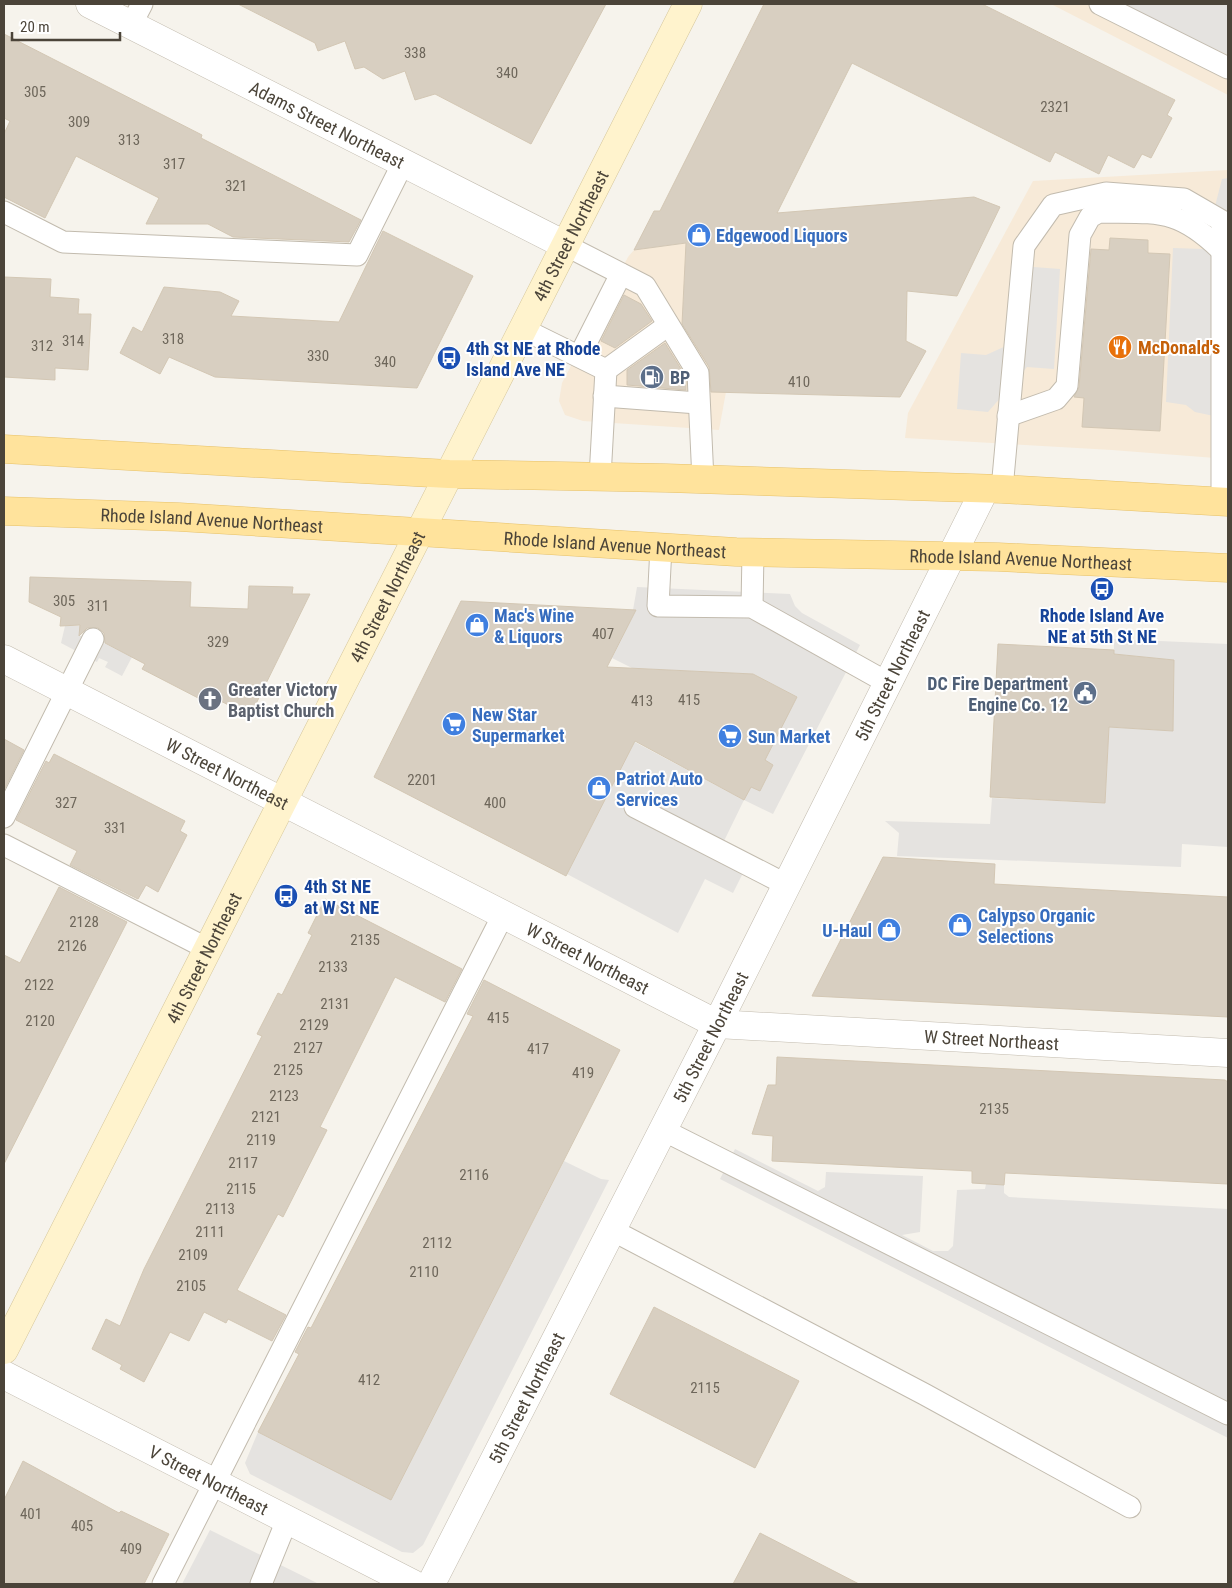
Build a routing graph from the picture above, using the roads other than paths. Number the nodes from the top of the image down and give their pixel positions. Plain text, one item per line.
1 (90, 4) edge
2 (688, 4) edge
3 (1100, 4) edge
4 (137, 14) edge
5 (1228, 68) edge
6 (403, 163) junction
7 (4, 212) edge
8 (565, 245) junction
9 (1223, 252) junction
10 (621, 274) junction
11 (667, 326) junction
12 (523, 329) junction
13 (580, 355) junction
14 (606, 370) junction
15 (604, 396) junction
16 (698, 402) junction
17 (1008, 416) junction
18 (4, 449) edge
19 (450, 474) junction
20 (600, 477) junction
21 (703, 480) junction
22 (994, 489) junction
23 (1225, 502) edge
24 (4, 511) edge
25 (420, 532) junction
26 (662, 547) junction
27 (753, 552) junction
28 (952, 556) junction
29 (1228, 568) edge
30 (752, 607) junction
31 (92, 639) dead end
32 (4, 659) edge
33 (888, 683) junction
34 (66, 691) junction
35 (282, 803) junction
36 (636, 807) dead end
37 (4, 816) edge
38 (4, 845) edge
39 (787, 884) junction
40 (503, 915) junction
41 (208, 949) junction
42 (717, 1024) junction
43 (1228, 1053) edge
44 (663, 1130) junction
45 (612, 1230) junction
46 (4, 1350) edge
47 (4, 1376) edge
48 (1228, 1414) edge
49 (215, 1483) junction
50 (1130, 1507) dead end
51 (287, 1520) junction
52 (163, 1584) edge
53 (260, 1584) edge
54 (414, 1584) edge
55 (430, 1584) edge

1 - 4 street, Adams Street Northeast
2 - 8 street, 4th Street Northeast
3 - 5 lane
4 - 6 street, Adams Street Northeast
6 - 7 lane
6 - 8 street, Adams Street Northeast
8 - 10 lane
8 - 12 street, 4th Street Northeast
9 - 17 lane
9 - 17 lane
9 - 23 lane
10 - 11 lane
10 - 13 lane
11 - 14 lane
11 - 16 lane
12 - 13 lane
12 - 19 street, 4th Street Northeast
13 - 14 lane
14 - 15 lane
15 - 16 lane
15 - 20 lane
16 - 21 lane
17 - 22 lane
18 - 19 main road
19 - 20 main road
19 - 25 street, 4th Street Northeast
20 - 21 main road
21 - 22 main road
22 - 23 main road
22 - 28 street, 5th Street Northeast
24 - 25 main road, Rhode Island Avenue Northeast
25 - 26 main road, Rhode Island Avenue Northeast
25 - 35 street, 4th Street Northeast
26 - 27 main road, Rhode Island Avenue Northeast
26 - 30 lane
27 - 28 main road, Rhode Island Avenue Northeast
27 - 30 lane
28 - 29 main road, Rhode Island Avenue Northeast
28 - 33 street, 5th Street Northeast
30 - 33 lane
31 - 34 lane
32 - 34 street, W Street Northeast
33 - 39 street, 5th Street Northeast
34 - 35 street, W Street Northeast
34 - 37 lane
35 - 40 street, W Street Northeast
35 - 41 street, 4th Street Northeast
36 - 39 lane
38 - 41 lane
39 - 42 street, 5th Street Northeast
40 - 42 street, W Street Northeast
40 - 49 lane
41 - 46 street, 4th Street Northeast
42 - 43 street, W Street Northeast
42 - 44 street, 5th Street Northeast
44 - 45 street, 5th Street Northeast
44 - 48 lane
45 - 50 lane
45 - 55 street, 5th Street Northeast
47 - 49 street, V Street Northeast
49 - 51 street, V Street Northeast
49 - 52 lane
51 - 53 lane
51 - 54 street, V Street Northeast

